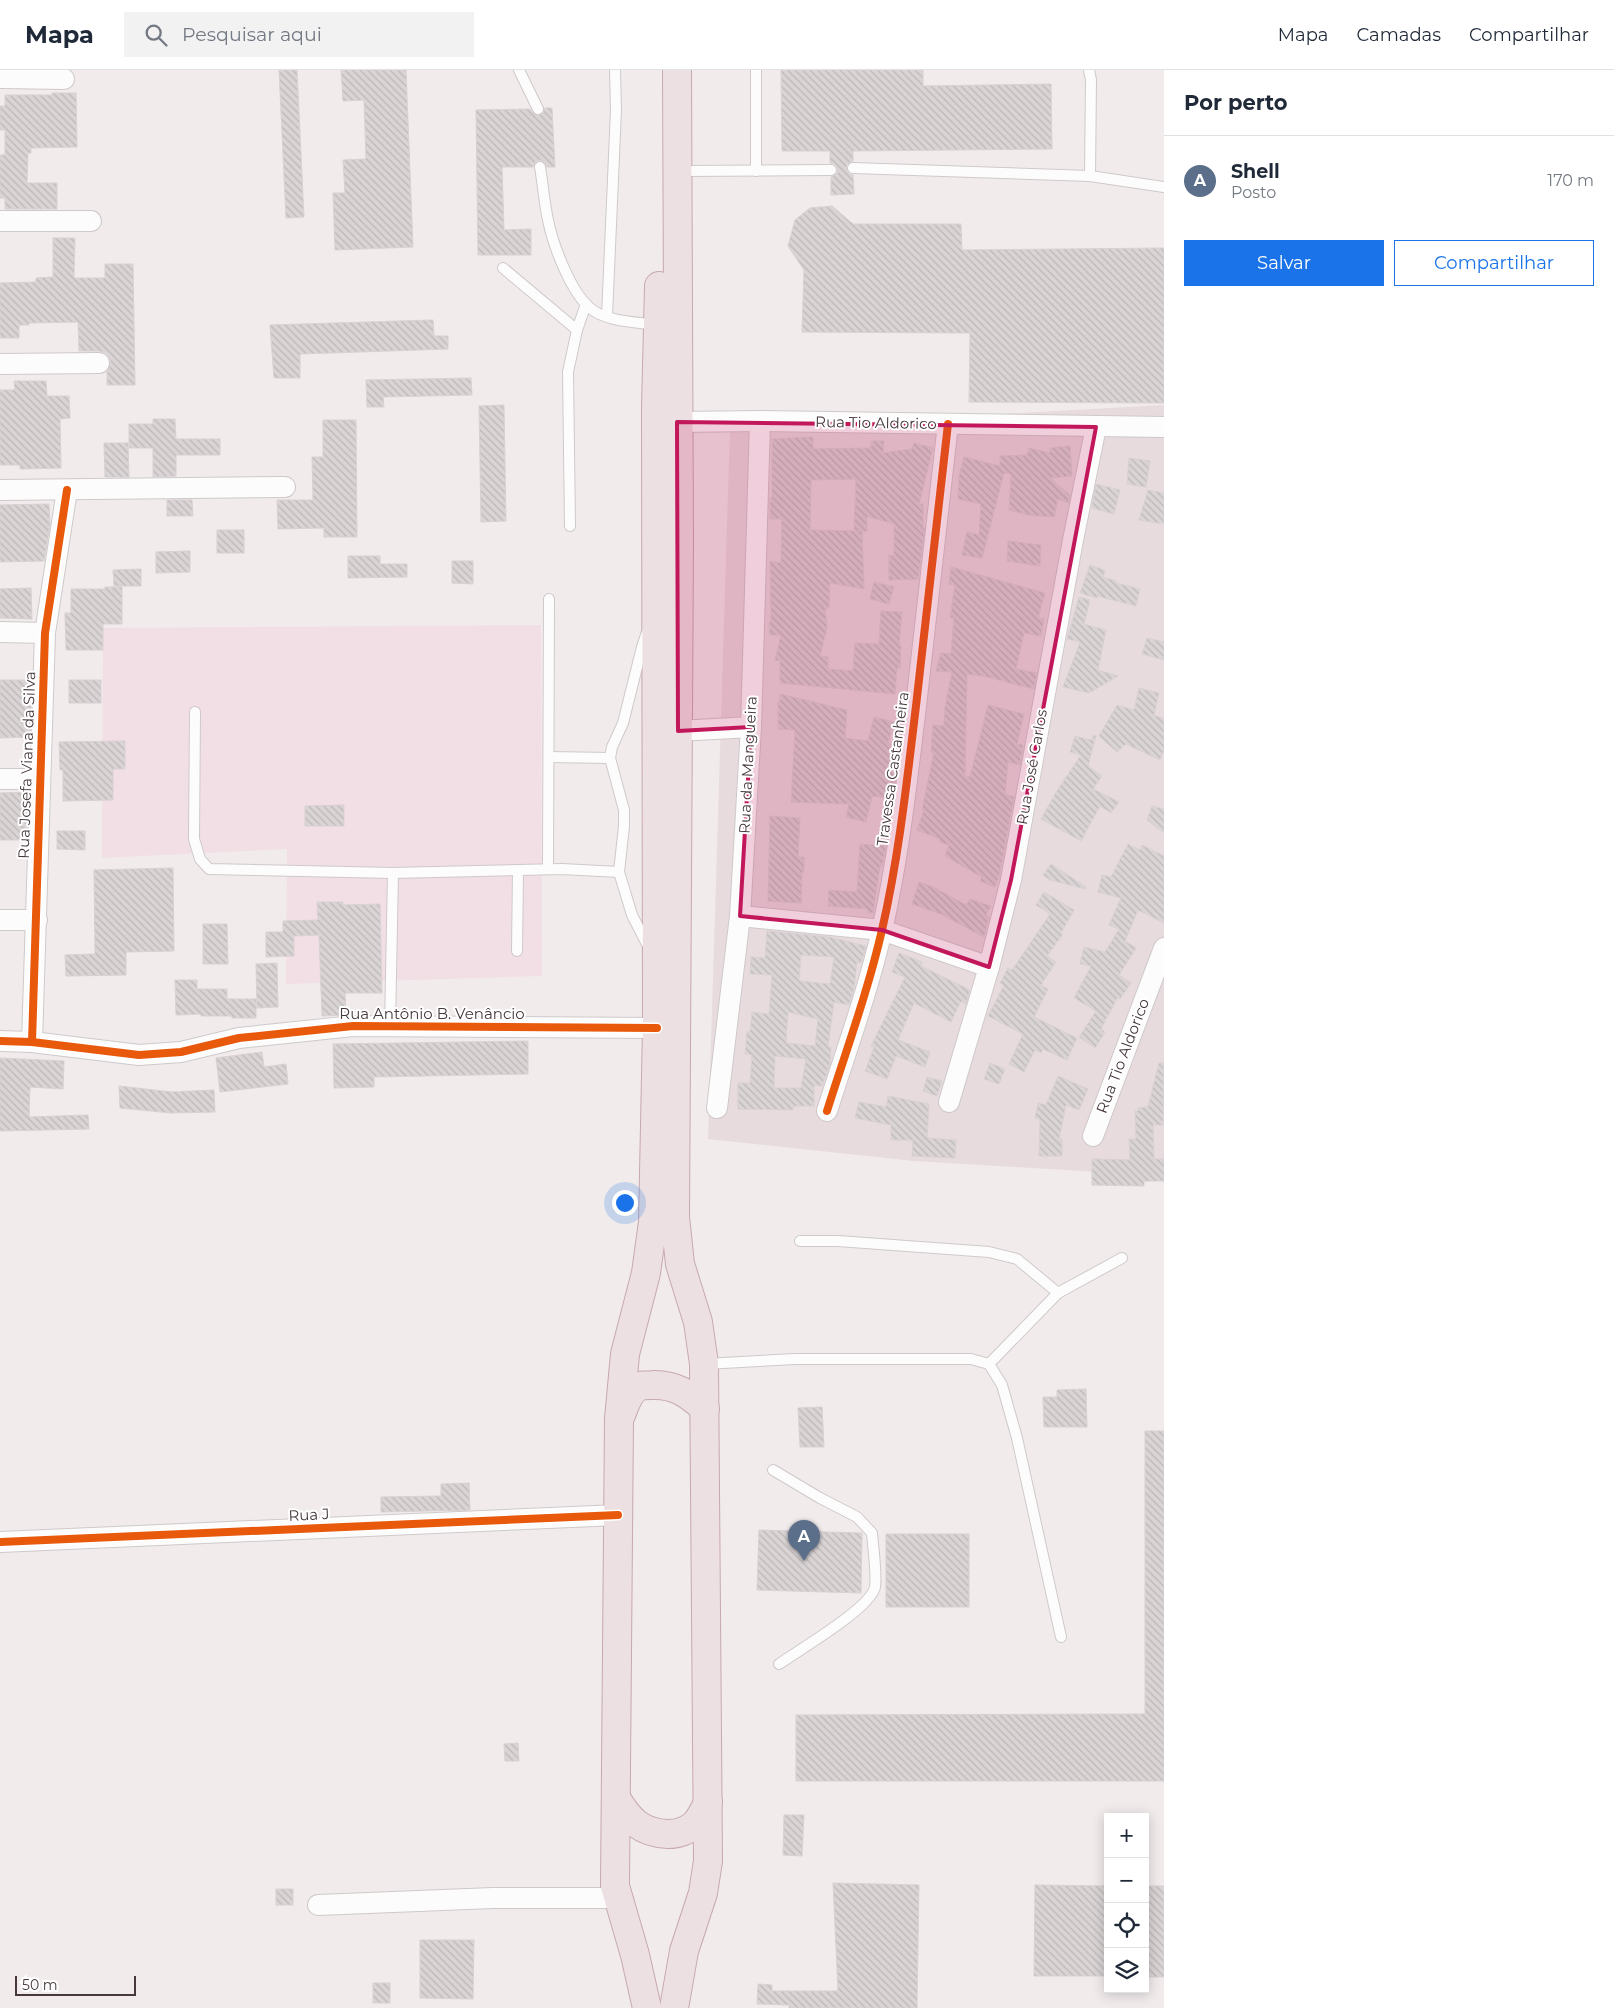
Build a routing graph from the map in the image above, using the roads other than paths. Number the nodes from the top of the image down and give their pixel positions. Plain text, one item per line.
1 (519, 70) edge
2 (615, 70) edge
3 (662, 70) edge
4 (677, 70) edge
5 (756, 70) edge
6 (1089, 70) edge
7 (0, 78) edge
8 (64, 79) dead end
9 (538, 108) dead end
10 (540, 167) dead end
11 (853, 168) dead end
12 (831, 170) dead end
13 (677, 171) junction
14 (756, 171) junction
15 (1090, 176) junction
16 (1164, 187) edge
17 (91, 221) dead end
18 (0, 222) edge
19 (503, 268) dead end
20 (586, 304) junction
21 (606, 316) junction
22 (658, 325) junction
23 (577, 330) junction
24 (99, 363) dead end
25 (0, 364) edge
26 (760, 421) junction
27 (677, 422) junction
28 (948, 424) junction
29 (1096, 427) junction
30 (1164, 427) edge
31 (285, 487) dead end
32 (0, 490) edge
33 (66, 490) junction
34 (570, 526) dead end
35 (549, 599) dead end
36 (656, 608) junction
37 (0, 632) edge
38 (45, 633) junction
39 (194, 712) dead end
40 (751, 727) junction
41 (678, 731) junction
42 (548, 757) junction
43 (610, 758) junction
44 (0, 778) edge
45 (40, 778) junction
46 (548, 869) junction
47 (518, 871) junction
48 (619, 872) junction
49 (393, 873) junction
50 (740, 916) junction
51 (0, 920) edge
52 (37, 920) junction
53 (882, 930) junction
54 (1164, 948) edge
55 (517, 951) dead end
56 (656, 962) junction
57 (989, 967) junction
58 (390, 1026) junction
59 (657, 1028) junction
60 (0, 1041) edge
61 (32, 1042) junction
62 (949, 1102) dead end
63 (717, 1108) dead end
64 (827, 1111) dead end
65 (1093, 1136) dead end
66 (800, 1241) dead end
67 (1122, 1258) dead end
68 (1058, 1293) junction
69 (704, 1364) junction
70 (989, 1364) junction
71 (705, 1409) junction
72 (619, 1419) junction
73 (773, 1470) dead end
74 (618, 1515) junction
75 (0, 1542) edge
76 (1061, 1637) dead end
77 (779, 1664) dead end
78 (616, 1798) junction
79 (708, 1802) junction
80 (617, 1898) junction
81 (318, 1905) dead end
82 (647, 2008) edge
83 (674, 2008) edge

1 - 9 lane
2 - 21 lane
3 - 22 highway
4 - 13 highway
5 - 14 lane
6 - 15 lane
7 - 8 street
10 - 20 lane
11 - 15 lane
12 - 14 lane
13 - 14 lane
13 - 27 highway
15 - 16 lane
17 - 18 street
19 - 23 lane
20 - 21 lane
20 - 23 lane
21 - 22 lane
22 - 36 highway
23 - 34 lane
24 - 25 street
26 - 27 street, Rua Tio Aldorico
26 - 28 street, Rua Tio Aldorico
26 - 40 street, Rua da Mangueira
27 - 41 highway
28 - 29 street, Rua Tio Aldorico
28 - 53 street, Travessa Castanheira
29 - 30 street, Rua Tio Aldorico
29 - 57 street, Rua José Carlos
31 - 33 street
32 - 33 street
33 - 38 street, Rua Josefa Viana da Silva
35 - 42 lane
36 - 43 lane
36 - 56 highway
37 - 38 street
38 - 45 street, Rua Josefa Viana da Silva
39 - 49 lane
40 - 41 street
40 - 50 street, Rua da Mangueira
41 - 69 highway
42 - 43 lane
42 - 46 lane
43 - 48 lane
44 - 45 street
45 - 52 street, Rua Josefa Viana da Silva
46 - 47 lane
46 - 48 lane
47 - 49 lane
47 - 55 lane
48 - 56 lane
49 - 58 lane
50 - 53 street
50 - 63 street, Rua da Mangueira
51 - 52 street
52 - 61 street, Rua Josefa Viana da Silva
53 - 57 street
53 - 64 street, Travessa Castanheira
54 - 65 street, Rua Tio Aldorico
56 - 59 highway
57 - 62 street, Rua José Carlos
58 - 59 street, Rua Antônio B. Venâncio
58 - 61 street, Rua Antônio B. Venâncio
59 - 72 highway
60 - 61 street, Rua Antônio B. Venâncio
66 - 68 lane
67 - 68 lane
68 - 70 lane
69 - 70 lane
69 - 71 highway
70 - 76 lane
71 - 72 highway
71 - 79 highway
72 - 74 highway
73 - 77 lane
74 - 75 street, Rua J
74 - 78 highway
78 - 79 highway
78 - 80 highway
79 - 83 highway
80 - 81 street
80 - 82 highway

